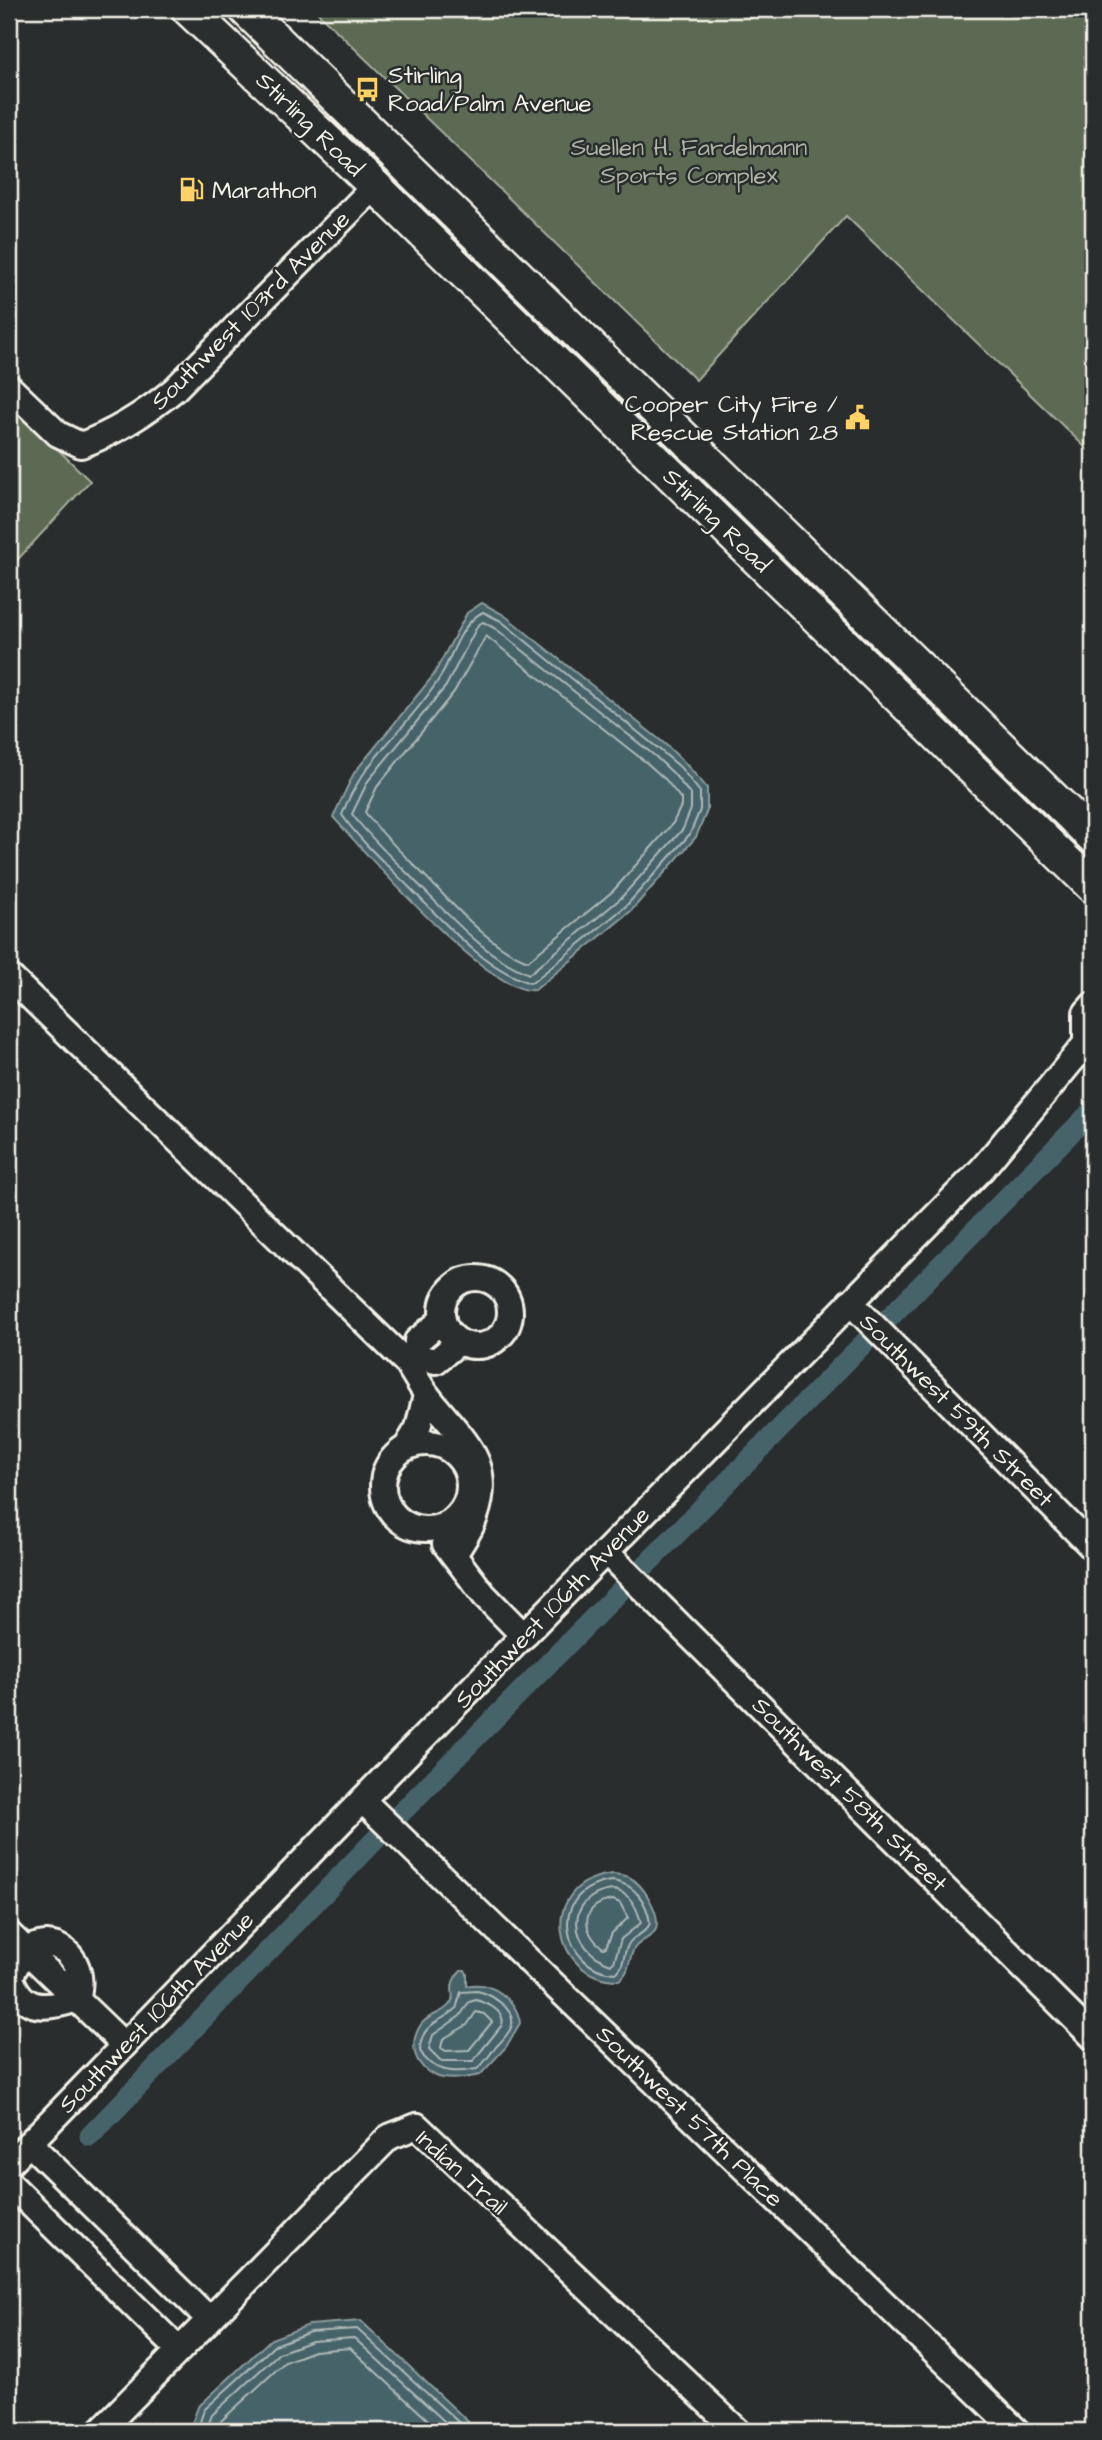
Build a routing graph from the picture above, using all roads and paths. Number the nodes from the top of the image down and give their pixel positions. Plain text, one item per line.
1 (188, 9) edge
2 (245, 9) edge
3 (375, 186) junction
4 (9, 387) edge
5 (1093, 837) edge
6 (1093, 887) edge
7 (9, 975) edge
8 (1093, 1005) edge
9 (1090, 1038) edge
10 (850, 1302) junction
11 (443, 1319) junction
12 (459, 1342) junction
13 (412, 1360) junction
14 (426, 1395) junction
15 (434, 1444) junction
16 (406, 1448) junction
17 (452, 1521) junction
18 (425, 1529) junction
19 (1093, 1548) edge
20 (606, 1552) junction
21 (454, 1555) junction
22 (524, 1636) junction
23 (362, 1800) junction
24 (17, 1942) edge
25 (10, 1974) edge
26 (77, 1999) junction
27 (1093, 2037) edge
28 (124, 2045) junction
29 (29, 2143) junction
30 (9, 2164) edge
31 (9, 2183) edge
32 (208, 2319) junction
33 (178, 2349) junction
34 (100, 2431) edge
35 (738, 2431) edge
36 (1017, 2431) edge

1 - 3 main road, Stirling Road
2 - 5 main road, Stirling Road
3 - 4 street, Southwest 103rd Avenue
3 - 6 main road, Stirling Road
7 - 13 street
8 - 9 street, Southwest 106th Avenue
9 - 10 street, Southwest 106th Avenue
10 - 19 street, Southwest 59th Street
10 - 20 street, Southwest 106th Avenue
11 - 12 street
11 - 12 street
11 - 13 street
12 - 13 street
13 - 14 street
14 - 15 street
14 - 16 street
14 - 21 street
15 - 16 street
15 - 17 street
16 - 18 street
17 - 18 street
17 - 21 street
18 - 21 street
20 - 22 street, Southwest 106th Avenue
20 - 27 street, Southwest 58th Street
21 - 22 street
22 - 23 street, Southwest 106th Avenue
23 - 28 street, Southwest 106th Avenue
23 - 36 street, Southwest 57th Place
24 - 25 street
24 - 26 street
25 - 26 street
26 - 28 street
28 - 29 street, Southwest 106th Avenue
29 - 30 street, Southwest 106th Avenue
29 - 32 street
31 - 33 street
32 - 33 street, Indian Trail
32 - 35 street, Indian Trail
33 - 34 street, Indian Trail

